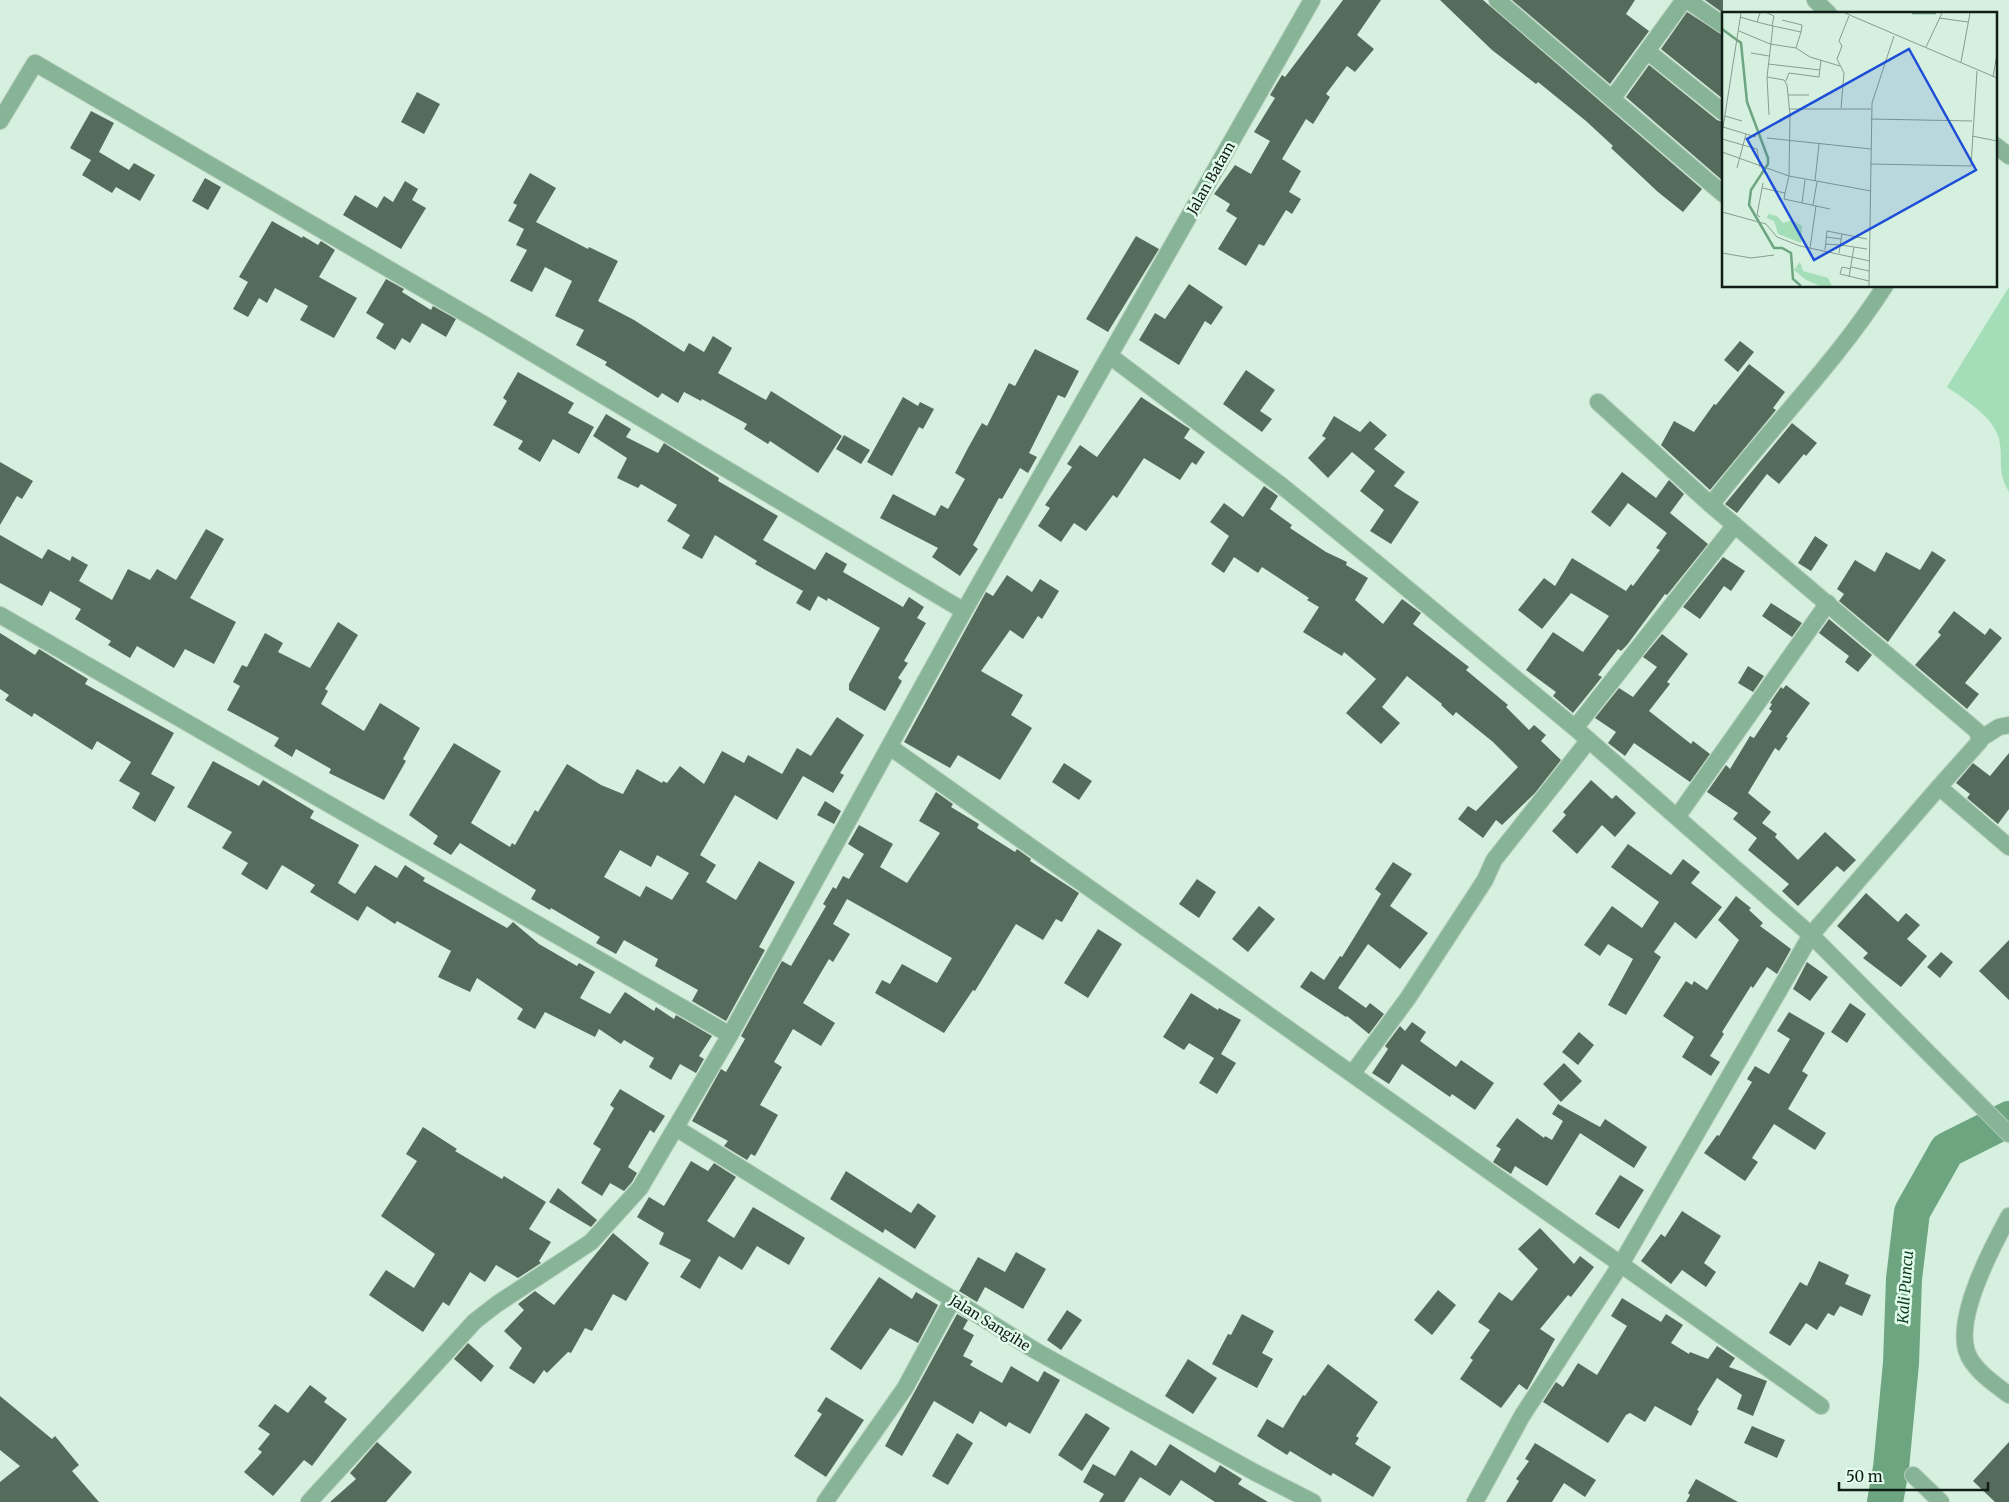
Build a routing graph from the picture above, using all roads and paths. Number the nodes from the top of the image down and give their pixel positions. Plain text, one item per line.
1 (1312, 0) edge
2 (1497, 0) edge
3 (1814, 0) edge
4 (1682, 1) edge
5 (1827, 12) edge
6 (1722, 24) edge
7 (1647, 51) junction
8 (1612, 99) junction
9 (1722, 111) edge
10 (0, 121) edge
11 (1996, 146) edge
12 (2009, 156) edge
13 (1722, 193) edge
14 (1884, 288) edge
15 (1110, 356) junction
16 (1598, 402) dead end
17 (1710, 505) junction
18 (1735, 525) junction
19 (1828, 603) junction
20 (964, 611) junction
21 (0, 615) edge
22 (2009, 725) edge
23 (1575, 728) junction
24 (1589, 740) junction
25 (1980, 740) junction
26 (890, 747) junction
27 (1939, 787) junction
28 (1678, 817) junction
29 (2006, 837) edge
30 (1812, 935) junction
31 (730, 1035) junction
32 (1352, 1074) junction
33 (676, 1128) junction
34 (2009, 1134) edge
35 (2009, 1216) edge
36 (1621, 1264) junction
37 (953, 1300) junction
38 (2009, 1395) edge
39 (1822, 1406) dead end
40 (1913, 1475) dead end
41 (309, 1502) edge
42 (825, 1502) edge
43 (1313, 1502) edge
44 (1474, 1502) edge
45 (1940, 1502) edge

1 - 15 street, Jalan Batam
2 - 8 street
3 - 5 street
4 - 6 street
4 - 7 street
7 - 8 street
7 - 9 street
8 - 13 street
10 - 20 street
11 - 12 street
14 - 17 street
15 - 20 street, Jalan Batam
15 - 23 street
16 - 17 street
17 - 18 street
18 - 19 street
18 - 23 street
19 - 25 street
19 - 28 street
20 - 26 street, Jalan Batam
21 - 31 street
22 - 25 street
23 - 24 street
24 - 28 street
24 - 32 street
25 - 27 street
26 - 31 street, Jalan Batam
26 - 32 street
27 - 29 street
27 - 30 street
28 - 30 street
30 - 34 street
30 - 36 street
31 - 33 street, Jalan Batam
32 - 36 street
33 - 37 street, Jalan Sangihe
33 - 41 street, Jalan Batam
35 - 38 street
36 - 39 street
36 - 44 street
37 - 42 street
37 - 43 street, Jalan Sangihe
40 - 45 street

